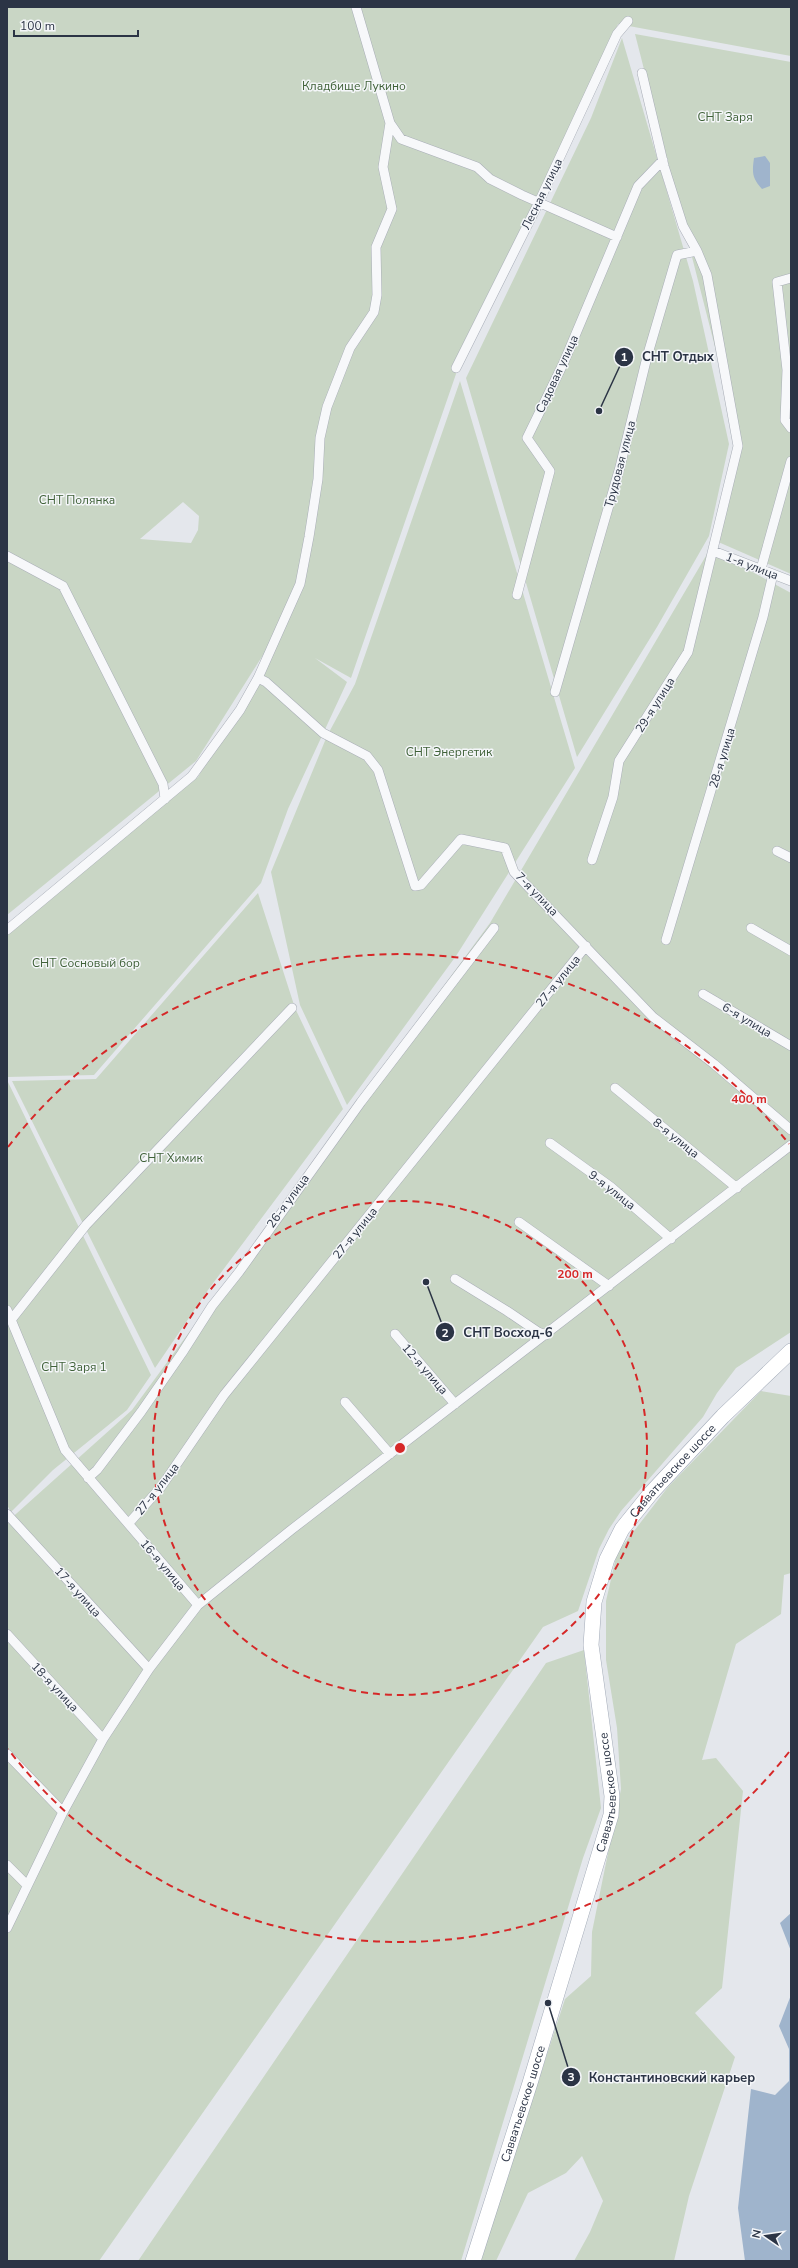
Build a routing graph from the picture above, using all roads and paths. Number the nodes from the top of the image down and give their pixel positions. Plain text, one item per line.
1 (356, 7) edge
2 (628, 21) dead end
3 (642, 73) dead end
4 (390, 123) junction
5 (663, 160) junction
6 (539, 202) junction
7 (617, 237) junction
8 (698, 251) junction
9 (791, 278) edge
10 (456, 368) dead end
11 (791, 428) edge
12 (791, 461) edge
13 (713, 549) junction
14 (7, 556) edge
15 (761, 569) junction
16 (773, 574) junction
17 (791, 581) edge
18 (518, 595) dead end
19 (258, 678) junction
20 (555, 692) dead end
21 (165, 799) junction
22 (777, 851) dead end
23 (791, 858) edge
24 (592, 860) dead end
25 (494, 928) dead end
26 (751, 928) dead end
27 (7, 930) edge
28 (666, 940) dead end
29 (586, 946) junction
30 (791, 951) edge
31 (703, 994) dead end
32 (292, 1008) dead end
33 (791, 1046) edge
34 (615, 1088) dead end
35 (791, 1130) edge
36 (550, 1143) dead end
37 (791, 1145) edge
38 (737, 1188) junction
39 (519, 1222) dead end
40 (671, 1239) junction
41 (455, 1279) dead end
42 (609, 1286) junction
43 (7, 1310) edge
44 (11, 1320) junction
45 (395, 1334) dead end
46 (546, 1335) junction
47 (789, 1352) edge
48 (345, 1402) dead end
49 (455, 1404) junction
50 (390, 1454) junction
51 (88, 1478) junction
52 (7, 1514) edge
53 (129, 1523) junction
54 (198, 1605) junction
55 (7, 1634) edge
56 (149, 1669) junction
57 (103, 1738) junction
58 (7, 1754) edge
59 (63, 1812) junction
60 (7, 1865) edge
61 (28, 1885) junction
62 (7, 1928) edge
63 (472, 2261) edge

1 - 4 street
2 - 6 street, Лесная улица
3 - 5 street, 29-я улица
4 - 6 street
4 - 19 street
5 - 7 street, Садовая улица
5 - 8 street, 29-я улица
6 - 7 street
6 - 10 street, Лесная улица
7 - 18 street, Садовая улица
8 - 13 street, 29-я улица
8 - 20 street, Трудовая улица
9 - 11 street
12 - 15 street
13 - 15 street, 1-я улица
13 - 24 street, 29-я улица
14 - 21 street
15 - 16 street, 1-я улица
16 - 17 street, 1-я улица
16 - 28 street, 28-я улица
19 - 21 street
19 - 29 street, 7-я улица
21 - 27 street
22 - 23 street
25 - 51 street, 26-я улица
26 - 30 street
29 - 35 street, 7-я улица
29 - 53 street, 27-я улица
31 - 33 street, 6-я улица
32 - 44 street
34 - 38 street, 8-я улица
36 - 40 street, 9-я улица
37 - 38 street
38 - 40 street
39 - 42 street
40 - 42 street
41 - 46 street
42 - 46 street
43 - 44 street, 16-я улица
44 - 51 street, 16-я улица
45 - 49 street, 12-я улица
46 - 49 street
47 - 63 main road, Савватьевское шоссе
48 - 50 street
49 - 50 street
50 - 54 street
51 - 53 street, 16-я улица
52 - 56 street, 17-я улица
53 - 54 street, 16-я улица
54 - 56 street
55 - 57 street, 18-я улица
56 - 57 street
57 - 59 street
58 - 59 street
59 - 61 street
60 - 61 street
61 - 62 street

